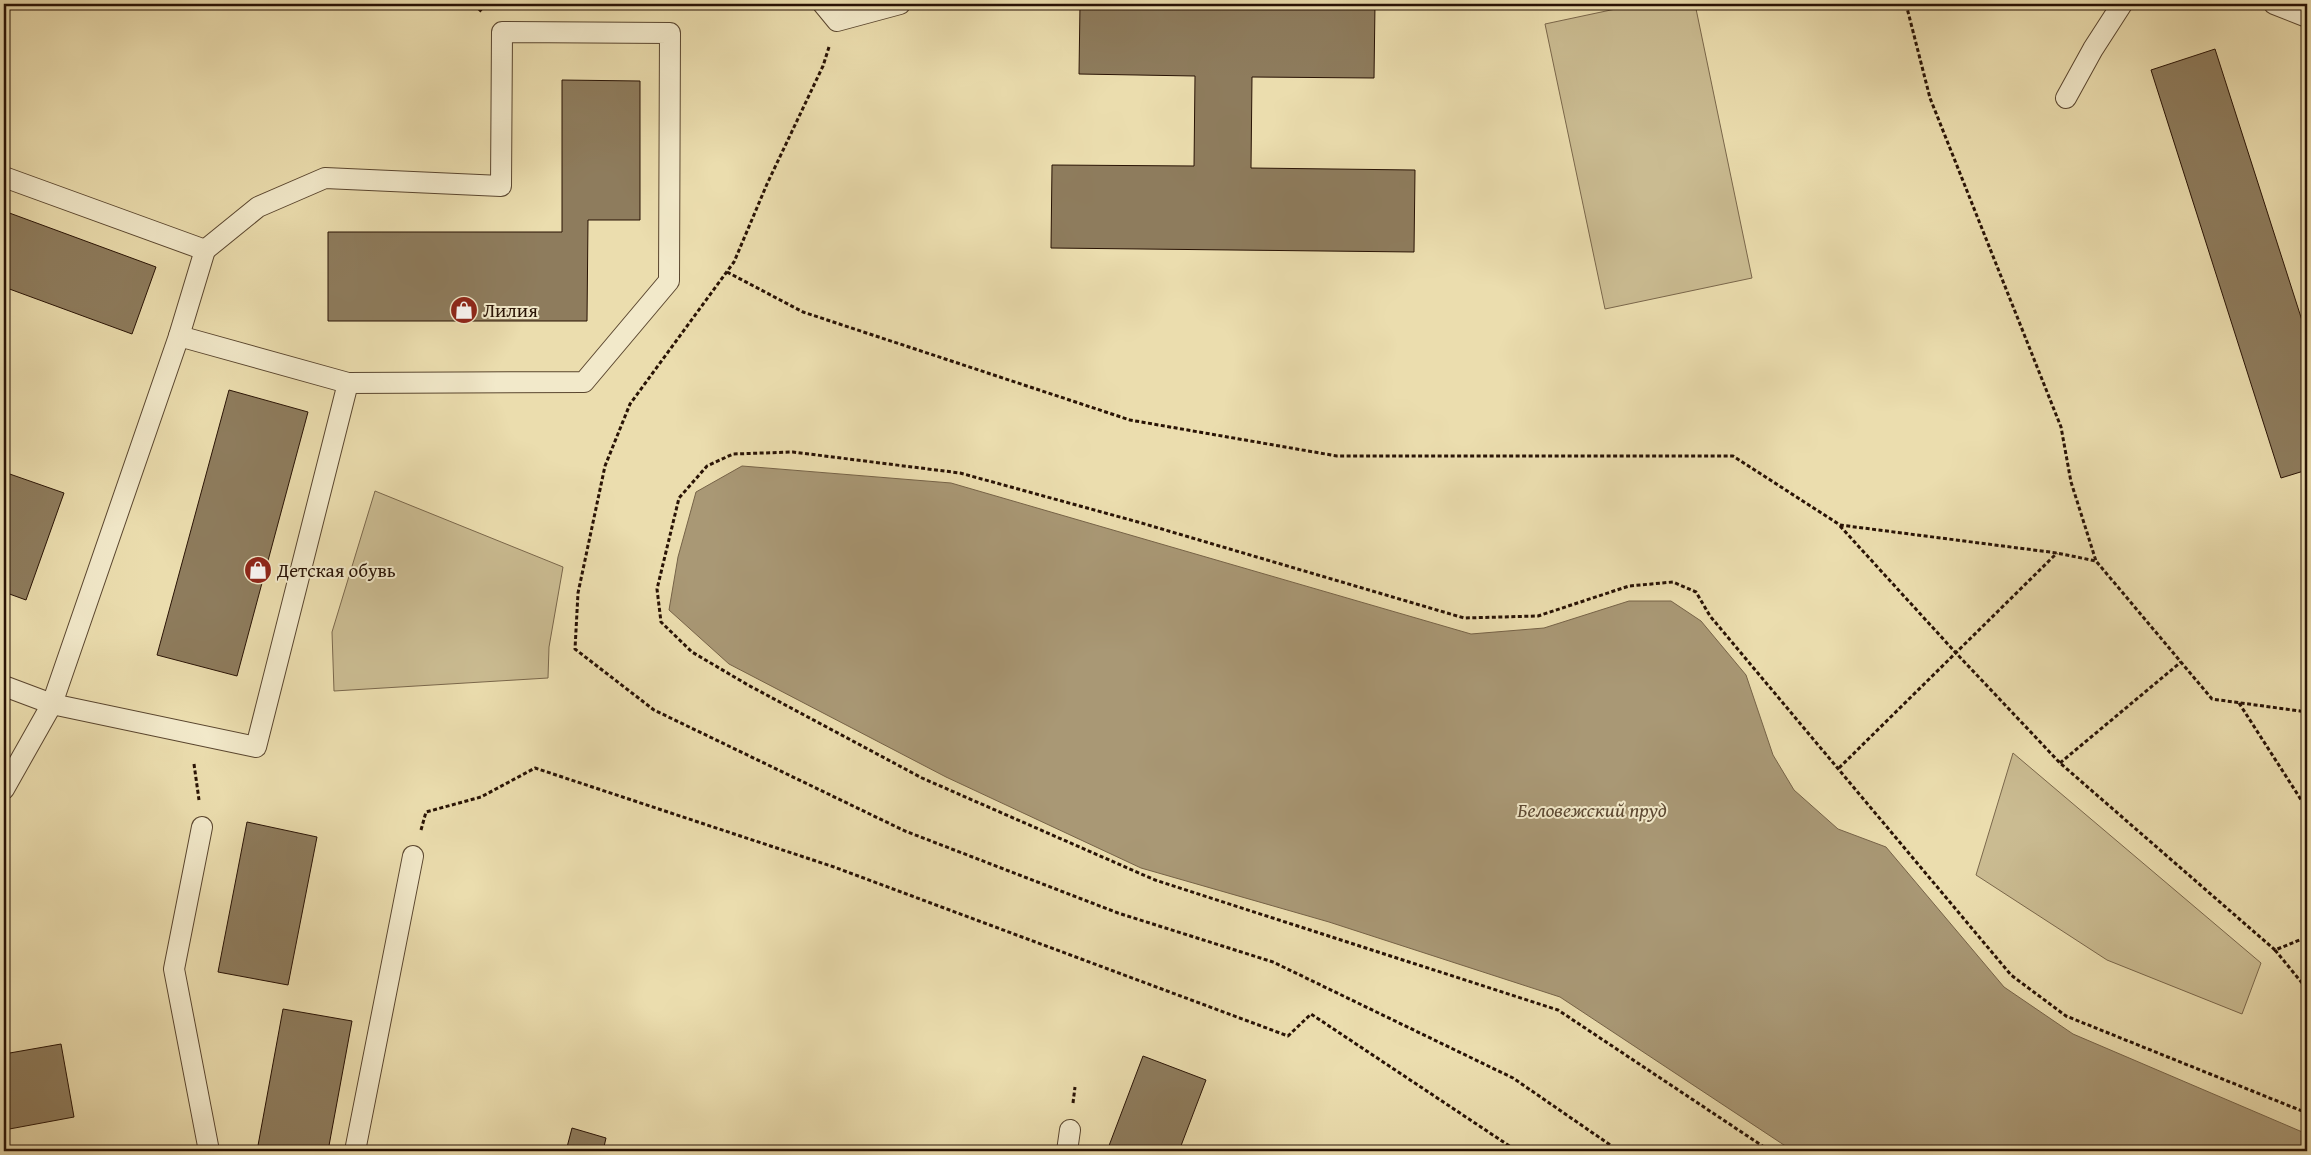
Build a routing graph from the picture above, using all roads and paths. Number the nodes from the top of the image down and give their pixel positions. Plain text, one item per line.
1 (823, 4) edge
2 (900, 4) edge
3 (1906, 4) edge
4 (2122, 4) edge
5 (2274, 4) edge
6 (2307, 17) edge
7 (822, 66) dead end
8 (2066, 98) dead end
9 (4, 177) edge
10 (205, 250) junction
11 (727, 272) junction
12 (179, 336) junction
13 (348, 383) junction
14 (1840, 525) junction
15 (2057, 553) junction
16 (2096, 561) junction
17 (1956, 653) junction
18 (2181, 662) junction
19 (4, 686) edge
20 (2239, 702) junction
21 (52, 704) junction
22 (2307, 712) edge
23 (192, 733) junction
24 (2060, 763) junction
25 (1839, 768) junction
26 (4, 789) edge
27 (2307, 809) edge
28 (202, 827) joint
29 (413, 856) joint
30 (2307, 937) edge
31 (2275, 950) junction
32 (2307, 989) edge
33 (2307, 1113) edge
34 (1070, 1130) dead end
35 (209, 1151) edge
36 (355, 1151) edge
37 (1067, 1151) edge
38 (1517, 1151) edge
39 (1619, 1151) edge
40 (1770, 1151) edge

1 - 2 lane
3 - 16 path
4 - 8 lane
5 - 6 lane
7 - 11 path
9 - 10 lane
10 - 12 lane
10 - 13 lane
11 - 14 path
11 - 39 path
12 - 13 lane
12 - 21 lane
13 - 23 lane
14 - 15 path
14 - 17 path
15 - 16 path
15 - 17 path
16 - 18 path
17 - 24 path
17 - 25 path
18 - 20 path
18 - 24 path
19 - 21 lane
20 - 22 path
20 - 27 path
21 - 23 lane
21 - 26 lane
23 - 28 path
24 - 31 path
25 - 33 path
25 - 40 path
28 - 35 lane
29 - 36 lane
29 - 38 path
30 - 31 path
31 - 32 path
34 - 37 lane

